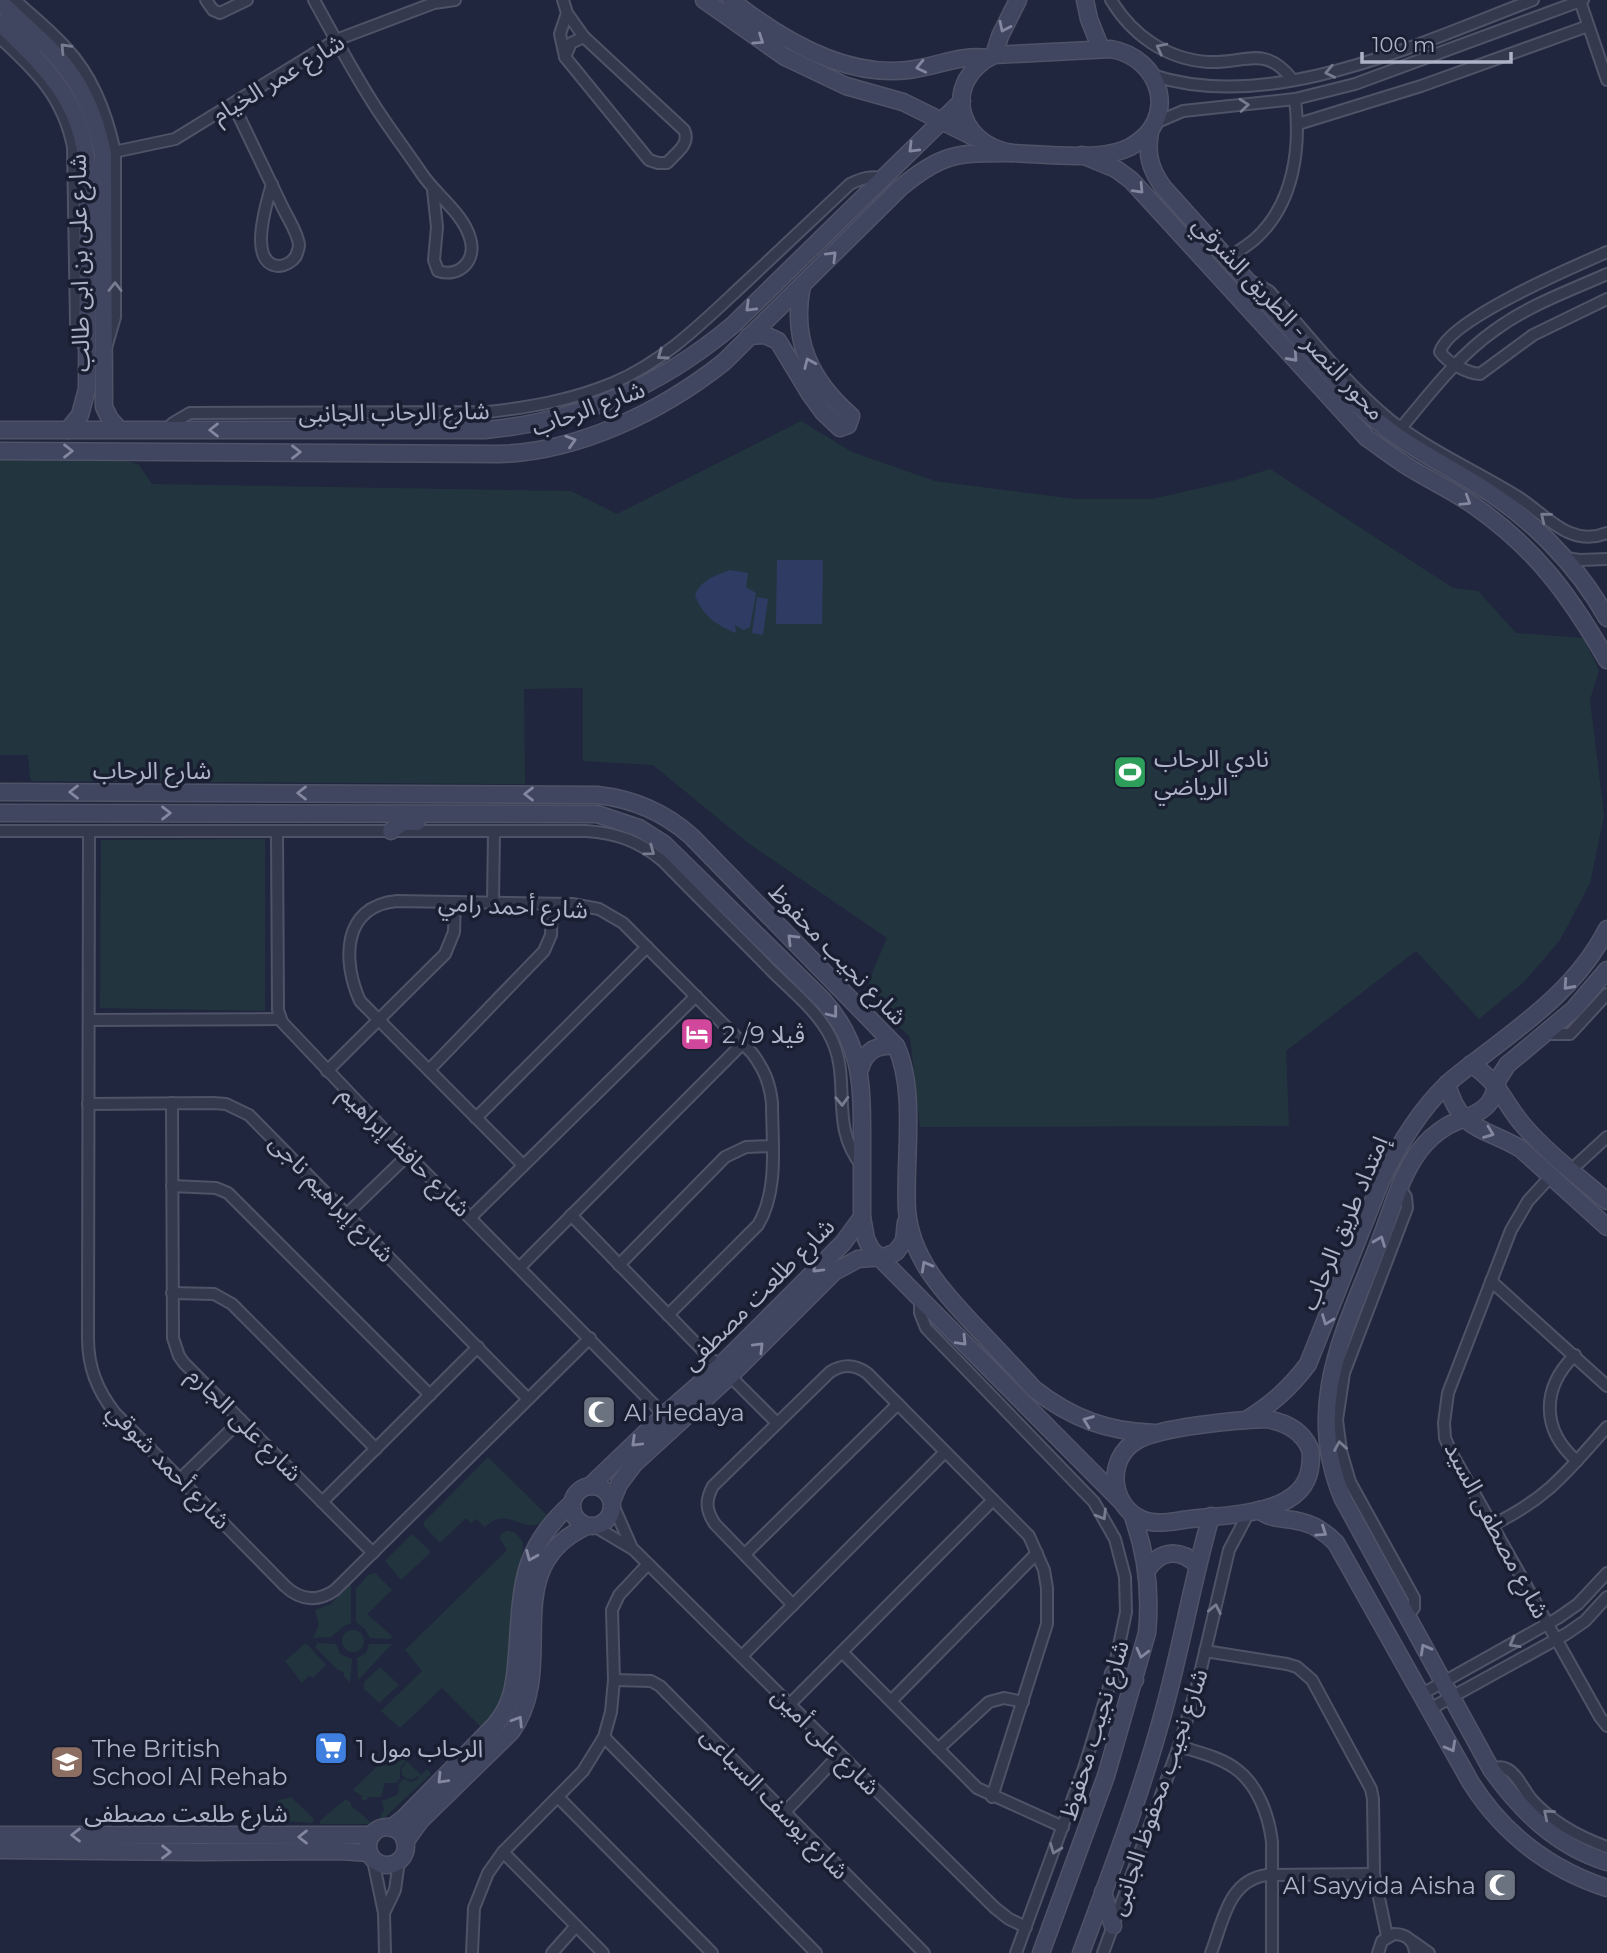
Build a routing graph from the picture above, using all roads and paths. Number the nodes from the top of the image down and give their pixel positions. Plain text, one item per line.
1 (15, 0) edge
2 (206, 0) edge
3 (247, 0) edge
4 (314, 0) edge
5 (454, 0) edge
6 (563, 0) edge
7 (704, 0) edge
8 (731, 0) edge
9 (1018, 0) edge
10 (1085, 0) edge
11 (1111, 0) edge
12 (1533, 0) edge
13 (433, 1) edge
14 (1581, 1) edge
15 (0, 2) edge
16 (568, 13) junction
17 (0, 23) edge
18 (1588, 26) junction
19 (584, 37) junction
20 (0, 38) edge
21 (336, 40) junction
22 (1468, 44) junction
23 (1101, 49) junction
24 (565, 57) junction
25 (991, 57) junction
26 (1476, 67) junction
27 (1152, 75) junction
28 (1292, 79) junction
29 (1607, 80) edge
30 (1198, 86) junction
31 (1295, 99) junction
32 (962, 101) junction
33 (233, 104) junction
34 (1198, 108) junction
35 (940, 121) junction
36 (1298, 124) junction
37 (1152, 128) junction
38 (975, 138) junction
39 (109, 153) junction
40 (1012, 153) junction
41 (1082, 155) junction
42 (883, 178) junction
43 (272, 184) junction
44 (433, 190) junction
45 (870, 190) junction
46 (884, 204) junction
47 (1214, 243) junction
48 (1607, 252) edge
49 (1200, 256) junction
50 (1228, 258) junction
51 (1559, 273) junction
52 (1607, 274) edge
53 (1247, 279) junction
54 (802, 285) junction
55 (1568, 292) junction
56 (1607, 299) edge
57 (749, 336) junction
58 (96, 353) junction
59 (1455, 364) junction
60 (325, 413) junction
61 (524, 426) junction
62 (1401, 428) junction
63 (1, 429) edge
64 (119, 429) junction
65 (167, 429) junction
66 (68, 430) junction
67 (324, 430) junction
68 (0, 452) edge
69 (528, 453) junction
70 (1491, 487) junction
71 (1607, 533) edge
72 (1563, 557) junction
73 (1607, 559) edge
74 (1607, 618) edge
75 (1607, 660) edge
76 (0, 792) edge
77 (597, 795) junction
78 (0, 813) edge
79 (430, 814) junction
80 (597, 814) junction
81 (0, 831) edge
82 (89, 831) junction
83 (277, 831) junction
84 (391, 831) junction
85 (494, 831) junction
86 (455, 902) junction
87 (494, 903) junction
88 (552, 904) junction
89 (1607, 929) edge
90 (647, 947) junction
91 (1607, 970) edge
92 (1607, 994) edge
93 (696, 996) junction
94 (280, 1018) junction
95 (89, 1020) junction
96 (379, 1020) junction
97 (1545, 1034) junction
98 (743, 1043) junction
99 (896, 1046) junction
100 (1471, 1064) junction
101 (860, 1069) junction
102 (429, 1070) junction
103 (327, 1071) junction
104 (1447, 1084) junction
105 (1496, 1085) junction
106 (172, 1103) junction
107 (88, 1104) junction
108 (476, 1118) junction
109 (1463, 1119) junction
110 (1533, 1135) junction
111 (1607, 1137) edge
112 (772, 1146) junction
113 (1521, 1149) junction
114 (408, 1155) junction
115 (523, 1166) junction
116 (862, 1166) junction
117 (1572, 1170) junction
118 (1551, 1176) junction
119 (172, 1186) junction
120 (1607, 1201) edge
121 (907, 1212) junction
122 (347, 1214) junction
123 (572, 1215) junction
124 (471, 1217) junction
125 (862, 1217) junction
126 (1607, 1227) edge
127 (877, 1257) junction
128 (619, 1265) junction
129 (520, 1267) junction
130 (1491, 1281) junction
131 (172, 1293) junction
132 (920, 1298) junction
133 (668, 1315) junction
134 (590, 1338) junction
135 (478, 1347) junction
136 (1575, 1355) junction
137 (1338, 1371) junction
138 (725, 1372) junction
139 (1607, 1386) edge
140 (430, 1395) junction
141 (528, 1399) junction
142 (898, 1404) junction
143 (664, 1415) junction
144 (241, 1420) junction
145 (1246, 1420) junction
146 (777, 1423) junction
147 (1607, 1427) edge
148 (1155, 1433) junction
149 (1328, 1447) junction
150 (376, 1449) junction
151 (1310, 1449) junction
152 (945, 1451) junction
153 (1577, 1461) junction
154 (180, 1479) junction
155 (590, 1486) junction
156 (993, 1500) junction
157 (1120, 1500) junction
158 (322, 1502) junction
159 (572, 1503) junction
160 (612, 1503) junction
161 (1254, 1511) junction
162 (1132, 1514) junction
163 (1211, 1516) junction
164 (1363, 1521) junction
165 (1492, 1525) junction
166 (591, 1526) junction
167 (632, 1548) junction
168 (373, 1553) junction
169 (1037, 1553) junction
170 (745, 1555) junction
171 (648, 1564) junction
172 (1198, 1564) junction
173 (1147, 1570) junction
174 (1607, 1573) edge
175 (1607, 1597) edge
176 (793, 1605) junction
177 (1548, 1624) junction
178 (1556, 1640) junction
179 (1205, 1651) junction
180 (842, 1652) junction
181 (742, 1656) junction
182 (1113, 1674) junction
183 (614, 1680) junction
184 (1135, 1680) junction
185 (1443, 1682) junction
186 (1422, 1694) junction
187 (1452, 1698) junction
188 (891, 1701) junction
189 (1023, 1702) junction
190 (790, 1704) junction
191 (1430, 1709) junction
192 (1607, 1726) edge
193 (604, 1737) junction
194 (1179, 1746) junction
195 (938, 1749) junction
196 (839, 1755) junction
197 (558, 1797) junction
198 (992, 1797) junction
199 (784, 1813) junction
200 (1063, 1827) junction
201 (391, 1828) junction
202 (0, 1835) edge
203 (372, 1835) junction
204 (405, 1842) junction
205 (1578, 1842) junction
206 (1607, 1847) edge
207 (0, 1850) edge
208 (503, 1852) junction
209 (371, 1856) junction
210 (399, 1861) junction
211 (1607, 1862) edge
212 (1374, 1874) junction
213 (1272, 1875) junction
214 (1607, 1888) edge
215 (1103, 1892) junction
216 (384, 1913) junction
217 (576, 1926) junction
218 (1113, 1926) junction
219 (1026, 1927) junction
220 (1387, 1936) junction
221 (1412, 1941) junction
222 (385, 1953) edge
223 (472, 1953) edge
224 (552, 1953) edge
225 (603, 1953) edge
226 (712, 1953) edge
227 (816, 1953) edge
228 (924, 1953) edge
229 (1016, 1953) edge
230 (1041, 1953) edge
231 (1081, 1953) edge
232 (1103, 1953) edge
233 (1211, 1953) edge
234 (1272, 1953) edge
235 (1378, 1953) edge
236 (1415, 1953) edge
237 (1429, 1953) edge

39 -> 1 street
2 - 3 street
4 - 21 street
5 - 13 street, شارع عمر الخيام
6 - 16 street
7 -> 35 street
25 -> 8 street
9 -> 25 street
10 - 23 street
28 -> 11 street
12 -> 28 street
13 - 21 street, شارع عمر الخيام
14 - 18 street
14 - 22 street
15 - 39 street, شارع على بن ابى طالب
16 - 19 street
16 - 24 street
17 - 58 street, شارع على بن ابى طالب
18 - 26 street
18 - 29 street
19 - 24 street
19 - 24 street
20 - 58 street
21 - 33 street, شارع عمر الخيام
21 - 44 street
22 - 26 street
22 - 31 street
23 - 25 street
23 - 27 street
25 - 32 street
26 - 36 street
27 - 30 street
27 - 37 street, محور النصر - الطريق الشرقي
28 - 30 street
30 - 34 street
34 -> 31 street
31 - 36 street
32 - 35 street, شارع الرحاب
32 - 38 street
33 - 39 street, شارع عمر الخيام
33 - 43 street
34 - 37 street
35 - 38 street
35 -> 42 street, شارع الرحاب
36 - 50 street
37 - 41 street
37 - 47 street, محور النصر - الطريق الشرقي
38 - 40 street
58 -> 39 street, شارع على بن ابى طالب
40 - 41 street, شارع الرحاب
40 - 46 street, شارع الرحاب
41 -> 49 street, محور النصر - الطريق الشرقي
42 - 45 street, شارع الرحاب
42 -> 60 street, شارع الرحاب الجانبى
43 - 43 street
44 - 44 street
45 - 46 street
45 -> 61 street, شارع الرحاب
54 -> 46 street, شارع الرحاب
47 - 49 street
47 - 50 street, محور النصر - الطريق الشرقي
48 - 51 street
49 -> 75 street, محور النصر - الطريق الشرقي
50 - 53 street, محور النصر - الطريق الشرقي
51 - 55 street
51 - 59 street
52 - 55 street
53 - 62 street
53 - 70 street, محور النصر - الطريق الشرقي
54 - 57 street, شارع الرحاب
57 -> 54 street
55 - 59 street
56 - 59 street
69 -> 57 street, شارع الرحاب
58 - 64 street, شارع على بن ابى طالب
58 - 66 street, شارع على بن ابى طالب
59 - 62 street
60 - 65 street, شارع الرحاب الجانبى
60 - 67 street
61 - 67 street, شارع الرحاب
61 - 69 street
62 - 70 street
63 - 66 street, شارع الرحاب
64 - 65 street, شارع الرحاب
64 - 66 street, شارع الرحاب
67 -> 65 street, شارع الرحاب
68 -> 69 street, شارع الرحاب
71 -> 70 street
70 - 72 street, محور النصر - الطريق الشرقي
72 - 73 street
72 - 74 street, محور النصر - الطريق الشرقي
77 -> 76 street, شارع الرحاب
77 - 80 street
99 -> 77 street, شارع نجيب محفوظ
78 -> 79 street, شارع الرحاب
79 - 80 street, شارع الرحاب
79 - 84 street
80 -> 101 street, شارع نجيب محفوظ
81 - 82 street
82 - 83 street
82 - 95 street, شارع أحمد شوقي
83 - 84 street
83 - 94 street
84 - 85 street
85 - 87 street
85 -> 116 street
86 - 87 street, شارع أحمد رامي
86 - 96 street
86 - 96 street, شارع أحمد رامي
87 - 88 street, شارع أحمد رامي
88 - 90 street, شارع أحمد رامي
88 - 102 street
89 -> 100 street, إمتداد طريق الرحاب
90 - 93 street, شارع أحمد رامي
90 - 108 street
91 - 97 street, إمتداد طريق الرحاب
92 - 97 street
93 - 98 street, شارع أحمد رامي
93 - 115 street
94 - 95 street
94 - 103 street, شارع حافظ إبراهيم
95 - 107 street, شارع أحمد شوقي
96 - 102 street, شارع أحمد رامي
96 - 103 street
97 - 105 street, إمتداد طريق الرحاب
98 - 112 street, شارع أحمد رامي
98 - 123 street
99 - 101 street
99 - 121 street, شارع نجيب محفوظ
100 - 104 street, إمتداد طريق الرحاب
100 - 105 street
101 - 116 street, شارع نجيب محفوظ
102 - 108 street, شارع أحمد رامي
103 - 114 street, شارع حافظ إبراهيم
104 - 109 street
104 -> 145 street, إمتداد طريق الرحاب
105 - 109 street, إمتداد طريق الرحاب
105 - 110 street
106 - 107 street, شارع إبراهيم ناجى
106 - 119 street, شارع على الجارم
106 - 122 street, شارع إبراهيم ناجى
107 - 154 street, شارع أحمد شوقي
108 - 115 street, شارع أحمد رامي
109 -> 113 street
137 -> 109 street, إمتداد طريق الرحاب
110 - 113 street
110 - 117 street
111 - 117 street
112 - 128 street
112 - 133 street, شارع أحمد رامي
113 - 118 street
114 - 122 street
114 - 124 street, شارع حافظ إبراهيم
115 - 124 street
116 - 125 street, شارع نجيب محفوظ
117 - 120 street
118 - 126 street
118 - 130 street, شارع مصطفى السيد
119 - 131 street, شارع على الجارم
119 - 140 street
121 - 127 street, شارع طلعت مصطفى
148 -> 121 street, شارع نجيب محفوظ
122 - 135 street, شارع إبراهيم ناجى
123 - 128 street
123 - 129 street
124 - 129 street, شارع حافظ إبراهيم
125 - 127 street, شارع نجيب محفوظ
125 -> 138 street, شارع طلعت مصطفى
127 - 132 street, شارع نجيب محفوظ
138 -> 127 street, شارع طلعت مصطفى
128 - 133 street
129 - 134 street, شارع حافظ إبراهيم
130 - 136 street
130 - 165 street, شارع مصطفى السيد
131 - 144 street, شارع على الجارم
131 - 150 street
132 -> 157 street, شارع نجيب محفوظ
132 -> 182 street
133 - 138 street
134 - 141 street, شارع أحمد شوقي
134 - 143 street, شارع حافظ إبراهيم
135 - 140 street
135 - 141 street, شارع إبراهيم ناجى
136 - 139 street
136 - 153 street
137 - 149 street, إمتداد طريق الرحاب
164 -> 137 street
138 - 143 street, شارع طلعت مصطفى
138 - 146 street
138 - 160 street, شارع طلعت مصطفى
140 - 150 street
141 - 168 street, شارع أحمد شوقي
142 - 146 street
142 - 152 street
142 - 170 street
143 -> 155 street, شارع طلعت مصطفى
144 - 154 street
144 - 158 street, شارع على الجارم
145 - 148 street
145 - 151 street
146 - 170 street
147 - 153 street
148 - 157 street
149 - 151 street
149 - 164 street, إمتداد طريق الرحاب
150 - 158 street
151 - 161 street
152 - 156 street
152 - 176 street
153 - 165 street
154 - 168 street, شارع أحمد شوقي
155 - 159 street
155 - 160 street
156 - 169 street
156 - 180 street
157 - 162 street, شارع نجيب محفوظ
158 - 168 street, شارع على الجارم
159 - 166 street
159 -> 201 street
160 - 166 street
160 - 167 street, شارع على أمين
161 - 163 street
179 -> 161 street, شارع نجيب محفوظ الجانبى
161 -> 186 street
162 - 163 street
162 - 173 street, شارع نجيب محفوظ
163 - 172 street
185 -> 164 street, إمتداد طريق الرحاب
165 - 177 street, شارع مصطفى السيد
166 - 167 street, شارع على أمين
204 -> 166 street
167 - 171 street, شارع على أمين
169 - 188 street
169 - 189 street
170 - 176 street
171 - 181 street, شارع على أمين
171 - 183 street
172 - 173 street
172 - 215 street
173 -> 184 street, شارع نجيب محفوظ
174 - 177 street
175 - 178 street
176 - 181 street
177 - 178 street, شارع مصطفى السيد
177 -> 185 street
178 - 187 street
178 - 192 street, شارع مصطفى السيد
179 - 194 street, شارع نجيب محفوظ الجانبى
179 - 212 street
180 - 188 street
180 - 190 street
181 - 190 street, شارع على أمين
182 - 184 street
182 - 200 street
183 - 193 street
183 - 199 street, شارع يوسف السباعى
184 - 230 street, شارع نجيب محفوظ
185 - 186 street
185 - 187 street, إمتداد طريق الرحاب
186 - 191 street
187 - 191 street
205 -> 187 street, إمتداد طريق الرحاب
188 - 195 street
189 - 195 street
189 - 198 street
190 - 196 street, شارع على أمين
191 -> 214 street
193 - 197 street
193 - 227 street
194 - 213 street
194 - 218 street, شارع نجيب محفوظ الجانبى
195 - 198 street
196 - 199 street
196 - 219 street, شارع على أمين
197 - 208 street
197 - 226 street
198 - 200 street
199 - 228 street, شارع يوسف السباعى
200 -> 219 street
201 - 203 street
201 - 204 street
203 -> 202 street, شارع طلعت مصطفى
203 - 209 street
204 - 210 street
205 - 206 street
205 - 211 street, إمتداد طريق الرحاب
207 -> 209 street, شارع طلعت مصطفى
208 - 217 street
208 - 223 street
209 - 210 street
209 - 216 street
210 - 216 street
212 - 213 street
212 - 220 street
213 - 233 street
213 - 234 street
215 - 218 street
215 - 231 street
216 - 222 street
217 - 224 street
217 - 225 street
218 - 232 street, شارع نجيب محفوظ الجانبى
219 - 229 street
220 - 221 street
220 - 235 street
221 - 236 street
221 - 237 street

